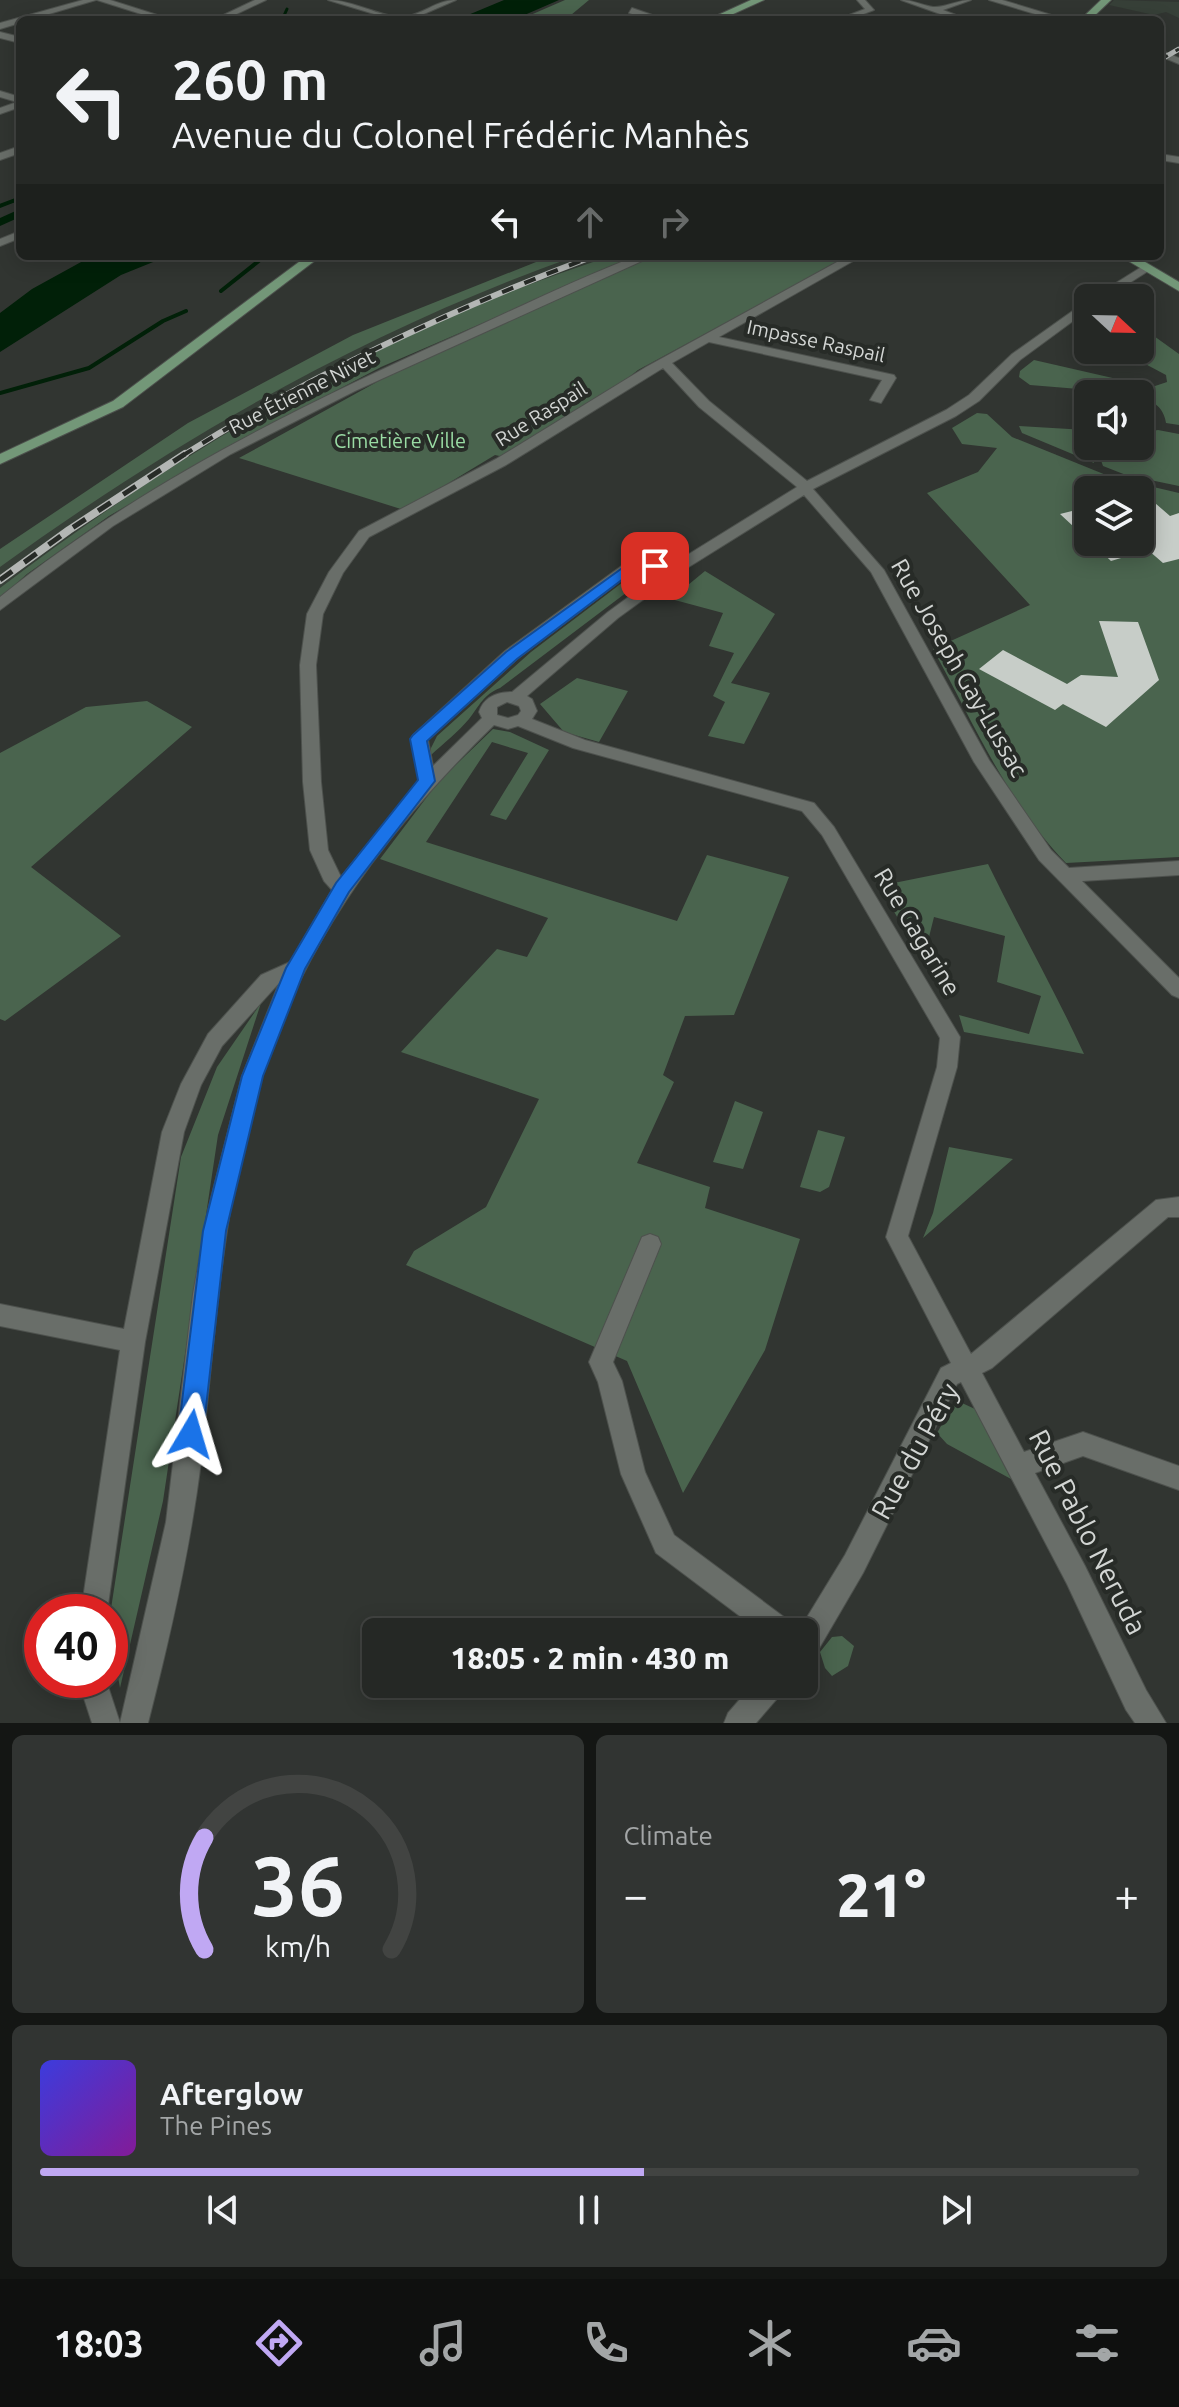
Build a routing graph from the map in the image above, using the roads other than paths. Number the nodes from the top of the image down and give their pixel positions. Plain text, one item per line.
1 (92, 0) edge
2 (101, 0) edge
3 (262, 0) edge
4 (332, 0) edge
5 (452, 0) edge
6 (759, 0) edge
7 (861, 0) edge
8 (905, 0) edge
9 (967, 0) edge
10 (993, 0) edge
11 (1106, 0) edge
12 (934, 10) junction
13 (632, 11) dead end
14 (853, 15) joint
15 (34, 16) edge
16 (155, 16) edge
17 (226, 16) edge
18 (389, 16) edge
19 (413, 16) edge
20 (646, 16) edge
21 (721, 16) edge
22 (856, 16) edge
23 (953, 16) edge
24 (1050, 16) edge
25 (1089, 16) edge
26 (0, 94) edge
27 (14, 107) edge
28 (310, 260) edge
29 (638, 260) edge
30 (849, 260) edge
31 (1133, 260) edge
32 (1147, 268) junction
33 (1121, 284) edge
34 (1179, 287) edge
35 (1074, 314) edge
36 (707, 338) junction
37 (664, 362) junction
38 (876, 400) dead end
39 (0, 460) edge
40 (806, 488) junction
41 (679, 567) junction
42 (0, 605) edge
43 (516, 697) junction
44 (491, 719) junction
45 (520, 721) junction
46 (427, 781) junction
47 (1179, 868) edge
48 (1063, 875) junction
49 (342, 888) junction
50 (296, 968) junction
51 (1179, 990) edge
52 (1179, 1207) edge
53 (650, 1244) dead end
54 (0, 1315) edge
55 (133, 1342) junction
56 (968, 1369) junction
57 (1019, 1466) junction
58 (1179, 1478) edge
59 (97, 1594) edge
60 (764, 1618) edge
61 (818, 1624) edge
62 (98, 1698) edge
63 (759, 1698) edge
64 (106, 1723) edge
65 (134, 1723) edge
66 (738, 1723) edge
67 (1152, 1723) edge

1 - 15 street
2 - 16 street
3 - 17 street
4 - 18 street
5 - 19 street
6 - 21 main road
7 - 14 street
8 - 12 street
9 - 12 street
10 - 24 street
11 - 25 main road
12 - 23 street
13 - 20 street
14 - 22 street
26 - 27 street
28 - 39 main road
29 - 42 street, Rue Étienne Nivet
30 - 36 street, Rue Raspail
31 - 32 main road
32 - 33 street
32 - 34 main road
35 - 40 street
36 - 37 street, Rue Raspail
36 - 38 street, Impasse Raspail
37 - 40 street, Rue Joseph Gay-Lussac
37 - 49 street, Rue Raspail
40 - 41 street
40 - 48 street, Rue Joseph Gay-Lussac
41 - 43 street
41 - 46 street
43 - 44 street
43 - 45 street
44 - 45 street
44 - 46 street
45 - 56 street, Rue Gagarine
46 - 49 street
47 - 48 street
48 - 51 street, Rue Joseph Gay-Lussac
49 - 50 street
50 - 55 street
50 - 65 street
52 - 56 street, Rue du Péry
53 - 60 street
54 - 55 street
55 - 59 street
56 - 57 street, Rue Pablo Neruda
56 - 61 street, Rue du Péry
57 - 58 street
57 - 67 street, Rue Pablo Neruda
62 - 64 street
63 - 66 street

